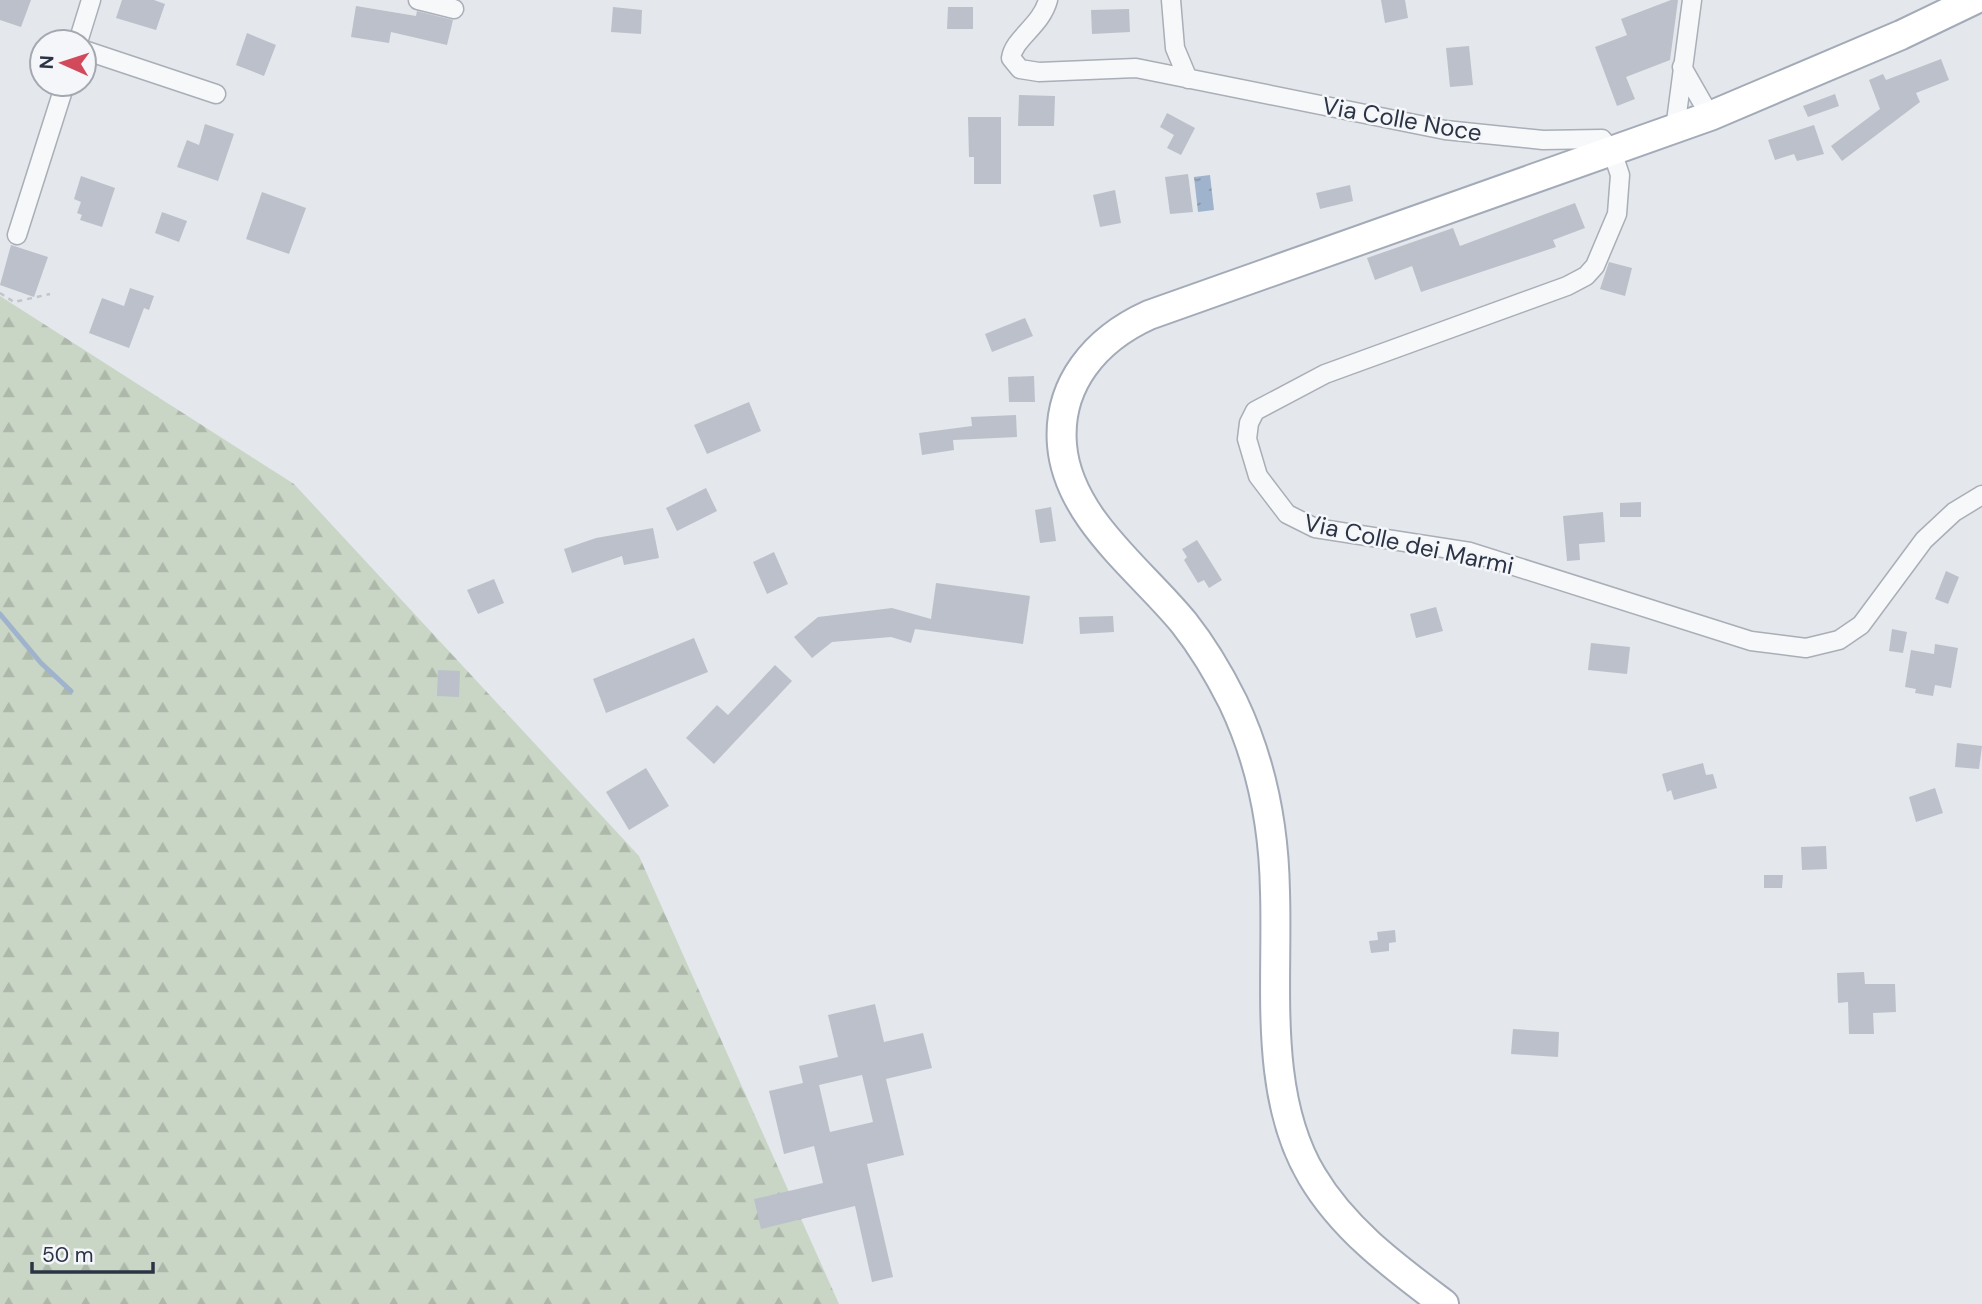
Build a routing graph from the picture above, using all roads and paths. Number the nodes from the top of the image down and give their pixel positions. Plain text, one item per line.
1 (91, 0) edge
2 (418, 0) edge
3 (1048, 0) edge
4 (1171, 0) edge
5 (1692, 0) edge
6 (1974, 0) edge
7 (454, 9) dead end
8 (82, 28) edge
9 (98, 56) edge
10 (1682, 68) junction
11 (1188, 79) junction
12 (216, 94) dead end
13 (61, 98) edge
14 (1710, 116) junction
15 (1675, 129) junction
16 (1612, 151) junction
17 (17, 235) dead end
18 (0, 293) edge
19 (50, 294) dead end
20 (1982, 495) edge
21 (1444, 1304) edge

1 - 8 street
2 - 7 street
3 - 11 street, Via Colle Noce
4 - 11 street
5 - 10 street
6 - 14 main road
9 - 12 street
10 - 14 street
10 - 15 street
11 - 16 street, Via Colle Noce
13 - 17 street
14 - 15 main road
15 - 16 main road
16 - 20 street, Via Colle dei Marmi
16 - 21 main road
18 - 19 path

